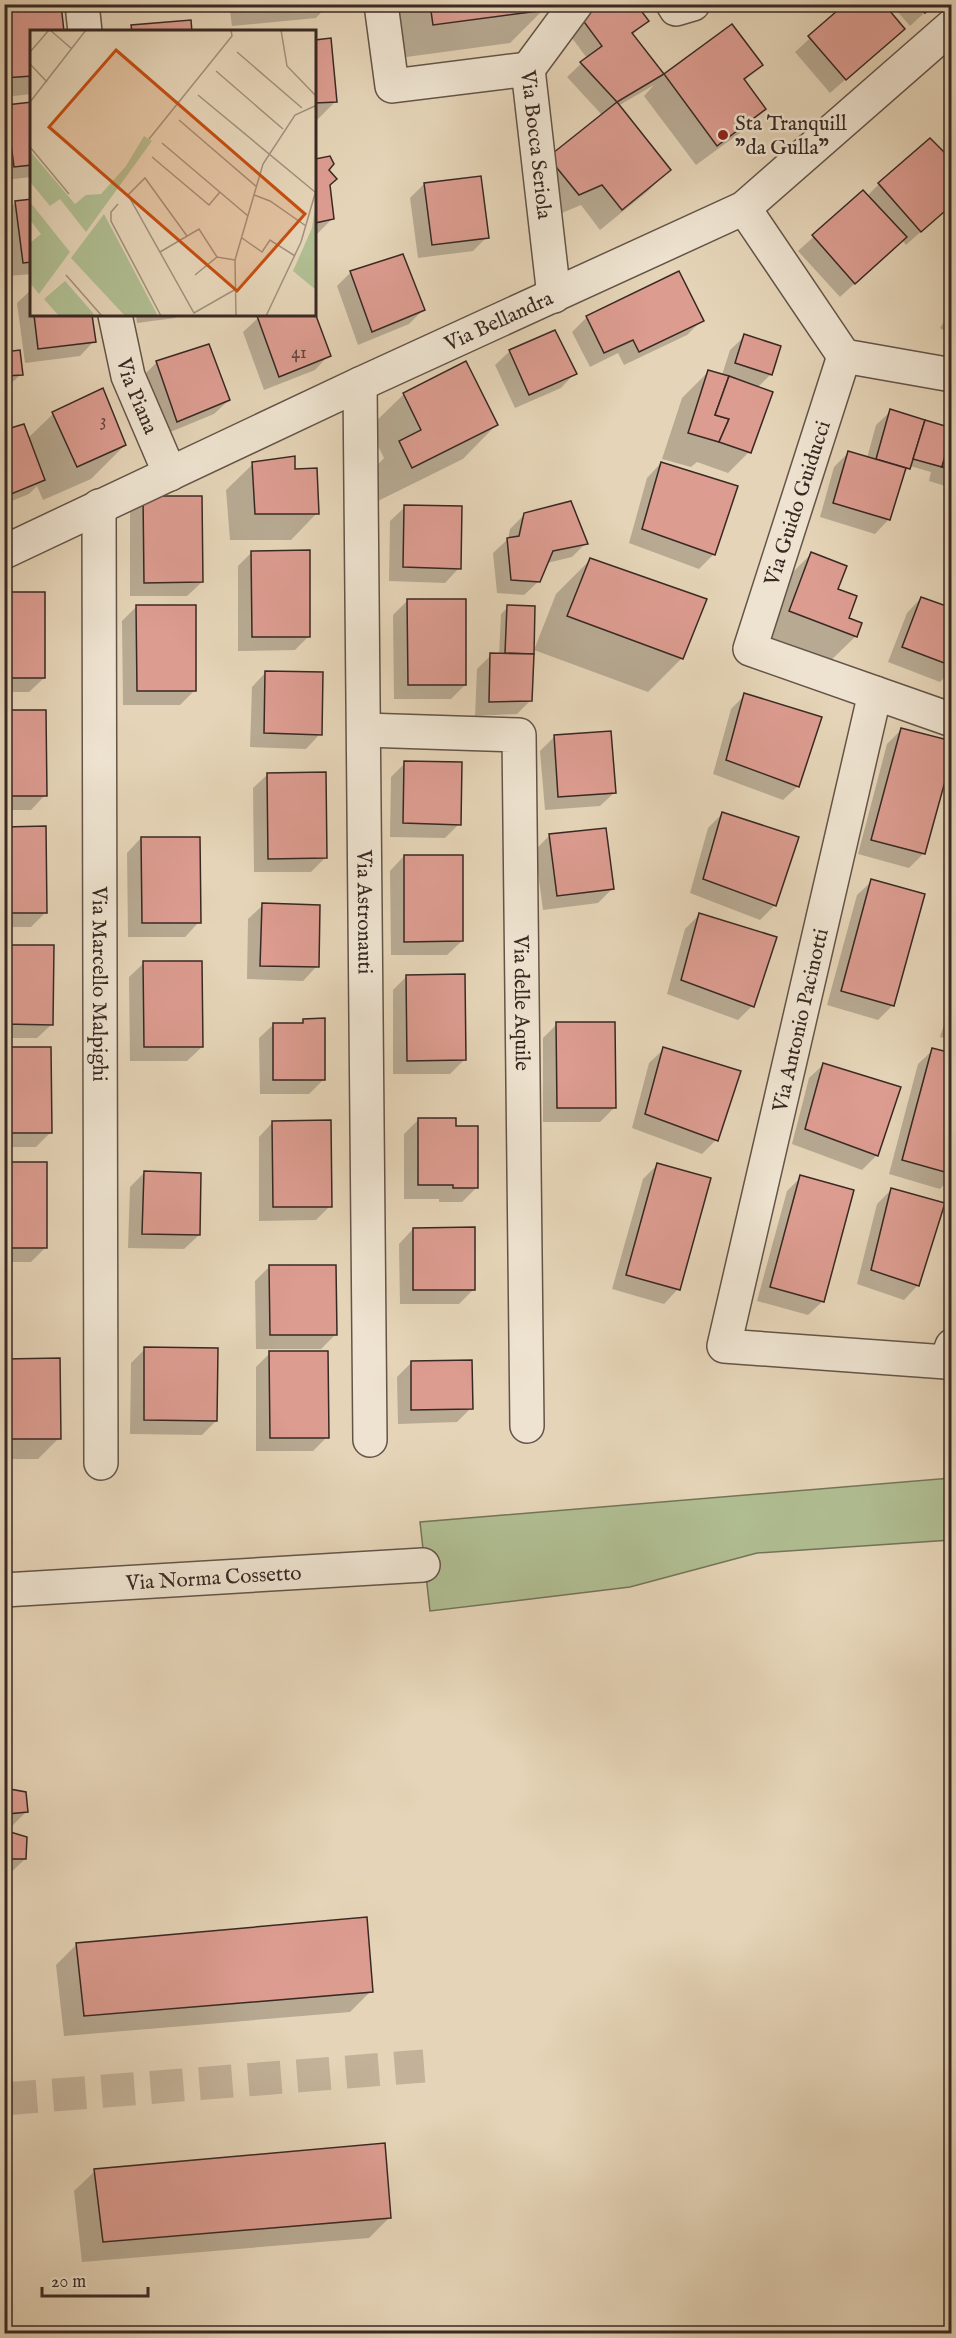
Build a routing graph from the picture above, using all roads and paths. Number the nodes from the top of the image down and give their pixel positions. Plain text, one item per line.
1 (82, 4) edge
2 (381, 4) edge
3 (576, 4) edge
4 (673, 4) edge
5 (693, 4) edge
6 (950, 28) edge
7 (85, 30) edge
8 (528, 69) junction
9 (744, 208) junction
10 (554, 296) junction
11 (116, 316) edge
12 (844, 356) junction
13 (951, 375) edge
14 (360, 384) junction
15 (170, 474) junction
16 (99, 506) junction
17 (4, 552) edge
18 (875, 693) junction
19 (951, 720) edge
20 (364, 730) junction
21 (951, 1346) edge
22 (527, 1426) dead end
23 (370, 1440) dead end
24 (101, 1463) dead end
25 (423, 1564) dead end
26 (4, 1590) edge

1 - 7 street
2 - 8 street, Via Bocca Seriola
3 - 8 street
4 - 5 street
6 - 9 street, Via Bellandra
8 - 10 street, Via Bocca Seriola
9 - 10 street, Via Bellandra
9 - 12 street
10 - 14 street, Via Bellandra
11 - 15 street, Via Piana
12 - 13 street
12 - 18 street, Via Guido Guiducci
14 - 15 street, Via Bellandra
14 - 20 street, Via Astronauti
15 - 16 street, Via Bellandra
16 - 17 street, Via Bellandra
16 - 24 street, Via Marcello Malpighi
18 - 19 street
18 - 21 street, Via Antonio Pacinotti
20 - 22 street, Via delle Aquile
20 - 23 street, Via Astronauti
25 - 26 street, Via Norma Cossetto

